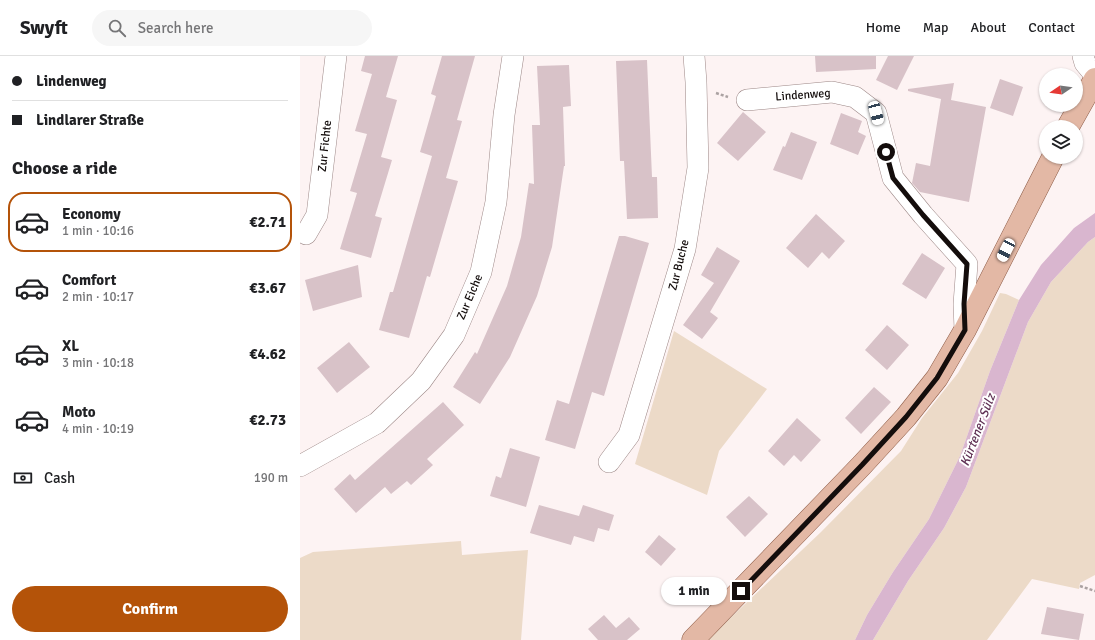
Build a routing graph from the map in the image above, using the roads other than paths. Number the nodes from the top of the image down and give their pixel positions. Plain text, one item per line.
1 (336, 56) edge
2 (513, 56) edge
3 (694, 56) edge
4 (1082, 56) edge
5 (1095, 75) edge
6 (1095, 79) edge
7 (747, 100) road end
8 (1072, 120) edge
9 (1049, 164) edge
10 (306, 234) dead end
11 (965, 330) junction
12 (609, 462) dead end
13 (300, 466) edge
14 (693, 640) edge

1 - 10 street, Zur Fichte
2 - 13 street, Zur Eiche
3 - 12 street, Zur Buche
4 - 5 street
6 - 8 main road
7 - 11 street, Lindenweg
9 - 11 main road
11 - 14 main road

